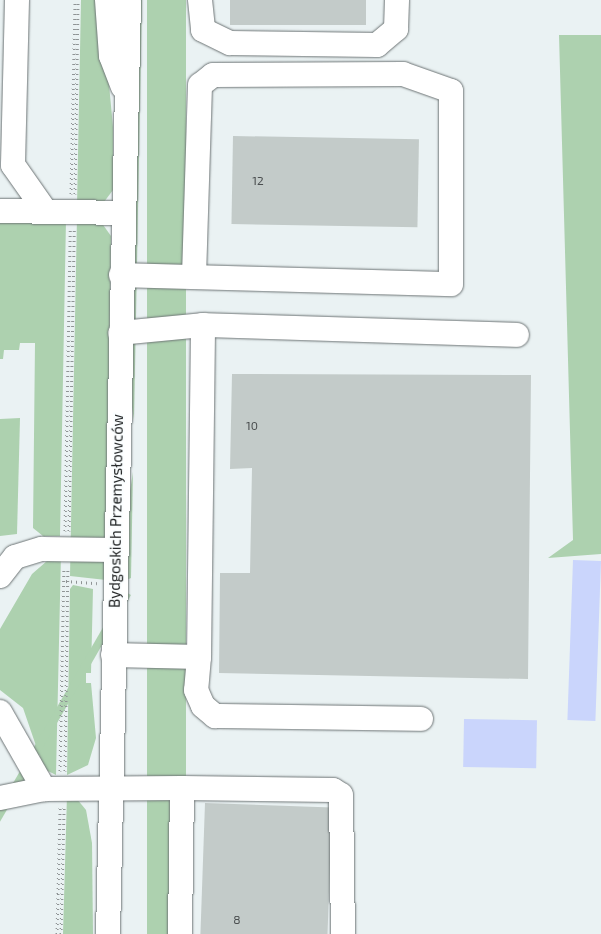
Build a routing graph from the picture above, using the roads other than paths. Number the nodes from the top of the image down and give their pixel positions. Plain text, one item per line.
1 (17, 0) edge
2 (107, 0) edge
3 (128, 0) edge
4 (200, 0) edge
5 (397, 0) edge
6 (124, 88) junction
7 (0, 211) edge
8 (46, 212) junction
9 (122, 213) junction
10 (121, 275) junction
11 (194, 277) junction
12 (203, 324) junction
13 (120, 333) junction
14 (517, 335) dead end
15 (115, 550) junction
16 (0, 576) edge
17 (113, 655) junction
18 (199, 657) junction
19 (0, 712) edge
20 (422, 718) dead end
21 (111, 788) junction
22 (182, 788) junction
23 (56, 789) junction
24 (0, 798) edge
25 (108, 934) edge
26 (180, 934) edge
27 (343, 934) edge

1 - 8 street
2 - 6 street, Bydgoskich Przemysłowców
3 - 6 street, Bydgoskich Przemysłowców
4 - 5 street
6 - 9 street, Bydgoskich Przemysłowców
7 - 8 street
8 - 9 street
9 - 10 street, Bydgoskich Przemysłowców
10 - 11 street
10 - 13 street, Bydgoskich Przemysłowców
11 - 11 street
12 - 13 street
12 - 14 street
12 - 18 street
13 - 15 street, Bydgoskich Przemysłowców
15 - 16 street
15 - 17 street, Bydgoskich Przemysłowców
17 - 18 street
17 - 21 street, Bydgoskich Przemysłowców
18 - 20 street
19 - 23 street
21 - 22 street
21 - 23 street
21 - 25 street, Bydgoskich Przemysłowców
22 - 26 street
22 - 27 street
23 - 24 street

